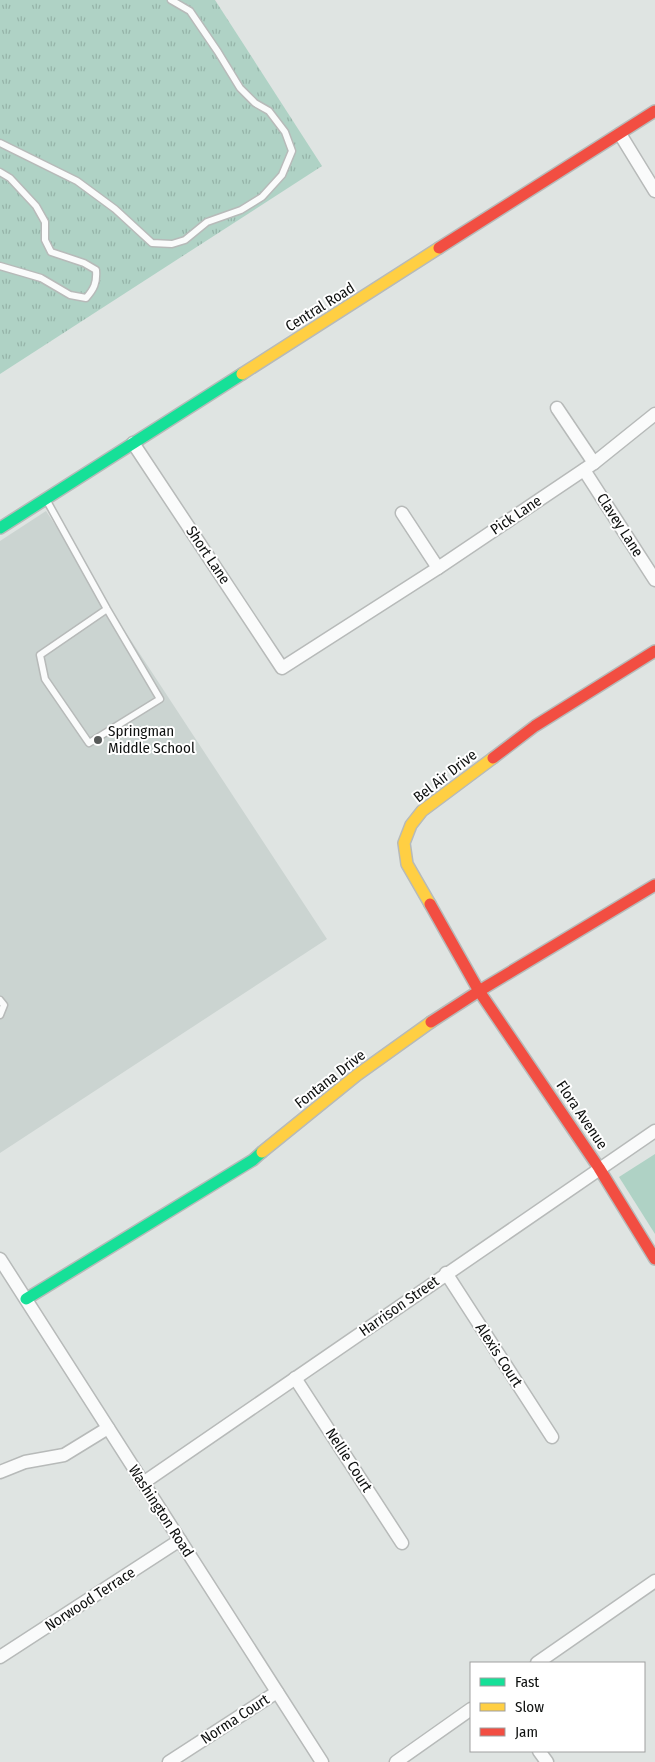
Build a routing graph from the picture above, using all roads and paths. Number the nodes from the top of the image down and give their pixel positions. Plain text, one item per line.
1 (171, 0) edge
2 (655, 111) edge
3 (620, 134) junction
4 (0, 143) edge
5 (0, 172) edge
6 (655, 191) edge
7 (0, 266) edge
8 (557, 408) dead end
9 (655, 414) edge
10 (133, 443) junction
11 (589, 466) junction
12 (46, 499) junction
13 (402, 513) dead end
14 (0, 528) edge
15 (438, 568) junction
16 (655, 580) edge
17 (107, 609) junction
18 (655, 651) edge
19 (282, 668) joint
20 (655, 885) edge
21 (479, 991) junction
22 (0, 1000) edge
23 (0, 1015) edge
24 (655, 1131) edge
25 (599, 1168) junction
26 (0, 1259) edge
27 (655, 1259) edge
28 (446, 1273) junction
29 (26, 1299) junction
30 (295, 1378) junction
31 (108, 1428) junction
32 (552, 1437) dead end
33 (0, 1472) edge
34 (143, 1483) junction
35 (180, 1540) junction
36 (402, 1543) dead end
37 (651, 1584) edge
38 (655, 1597) edge
39 (0, 1657) edge
40 (538, 1662) edge
41 (277, 1692) junction
42 (470, 1710) edge
43 (169, 1762) edge
44 (322, 1762) edge
45 (396, 1762) edge

1 - 4 lane
2 - 3 street, Central Road
3 - 6 street
3 - 10 street, Central Road
5 - 7 lane
8 - 11 street
9 - 11 street, Pick Lane
10 - 12 street, Central Road
10 - 19 street, Short Lane
11 - 15 street, Pick Lane
11 - 16 street, Clavey Lane
12 - 14 street, Central Road
12 - 17 lane
13 - 15 street
15 - 19 street, Pick Lane
17 - 17 lane
18 - 21 street, Bel Air Drive
20 - 21 street, Fontana Drive
21 - 25 street, Flora Avenue
21 - 29 street, Fontana Drive
22 - 23 lane
24 - 25 street, Harrison Street
25 - 27 street, Flora Avenue
25 - 28 street, Harrison Street
26 - 29 street, Washington Road
28 - 30 street, Harrison Street
28 - 32 street, Alexis Court
29 - 31 street, Washington Road
30 - 34 street, Harrison Street
30 - 36 street, Nellie Court
31 - 33 street
31 - 34 street, Washington Road
34 - 35 street, Washington Road
35 - 39 street, Norwood Terrace
35 - 41 street, Washington Road
37 - 38 street
37 - 40 street
41 - 43 street, Norma Court
41 - 44 street, Washington Road
42 - 45 street

